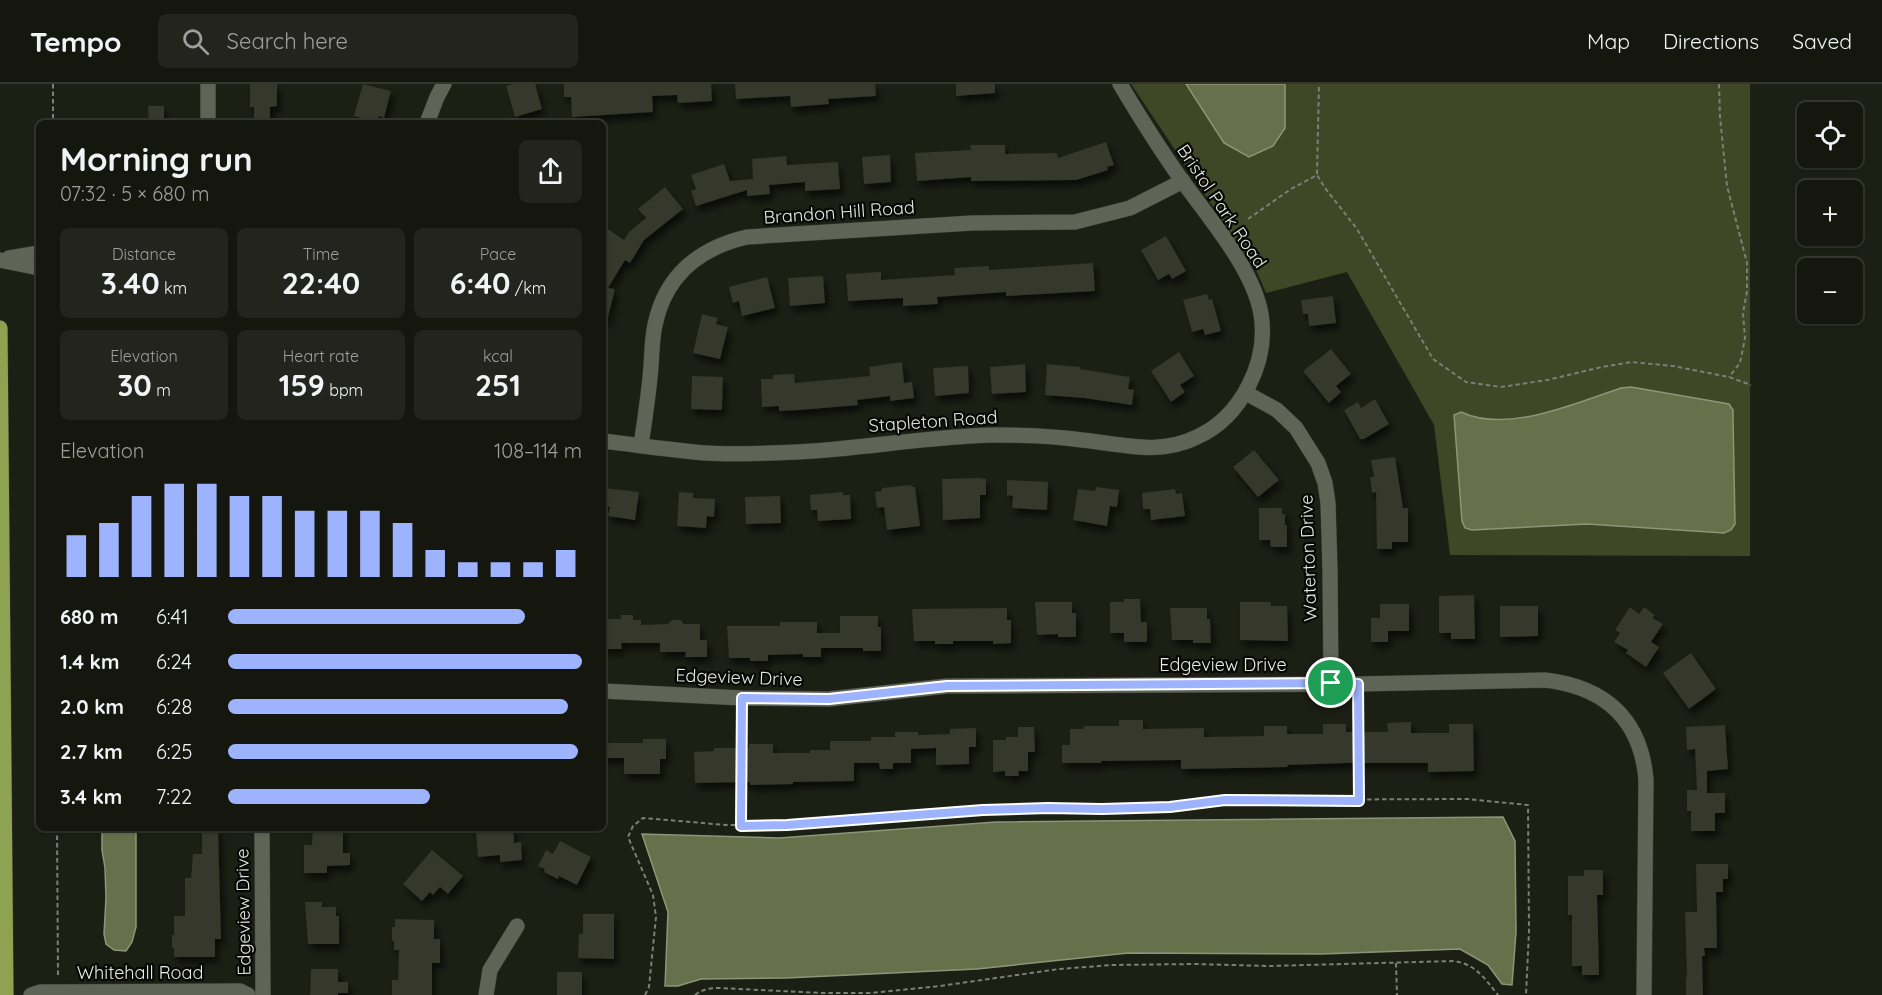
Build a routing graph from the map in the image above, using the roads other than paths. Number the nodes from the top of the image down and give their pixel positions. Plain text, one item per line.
1 (208, 84) edge
2 (444, 84) edge
3 (1120, 84) edge
4 (208, 120) edge
5 (428, 120) edge
6 (1183, 181) junction
7 (36, 254) edge
8 (0, 260) edge
9 (36, 267) edge
10 (0, 328) edge
11 (1246, 393) junction
12 (606, 441) edge
13 (641, 445) junction
14 (1331, 683) junction
15 (606, 691) edge
16 (262, 831) edge
17 (517, 926) dead end
18 (6, 995) edge
19 (31, 995) edge
20 (248, 995) edge
21 (263, 995) edge
22 (486, 995) edge
23 (1644, 995) edge

1 - 4 street
2 - 5 street
3 - 6 street, Bristol Park Road
6 - 11 street, Bristol Park Road
6 - 13 street, Brandon Hill Road
7 - 8 street
8 - 9 street
10 - 18 main road
11 - 13 street, Stapleton Road
11 - 14 street, Waterton Drive
12 - 13 street, Stapleton Road
14 - 15 street, Edgeview Drive
14 - 23 street, Edgeview Drive
16 - 21 street, Edgeview Drive
17 - 22 street
19 - 20 street, Whitehall Road

